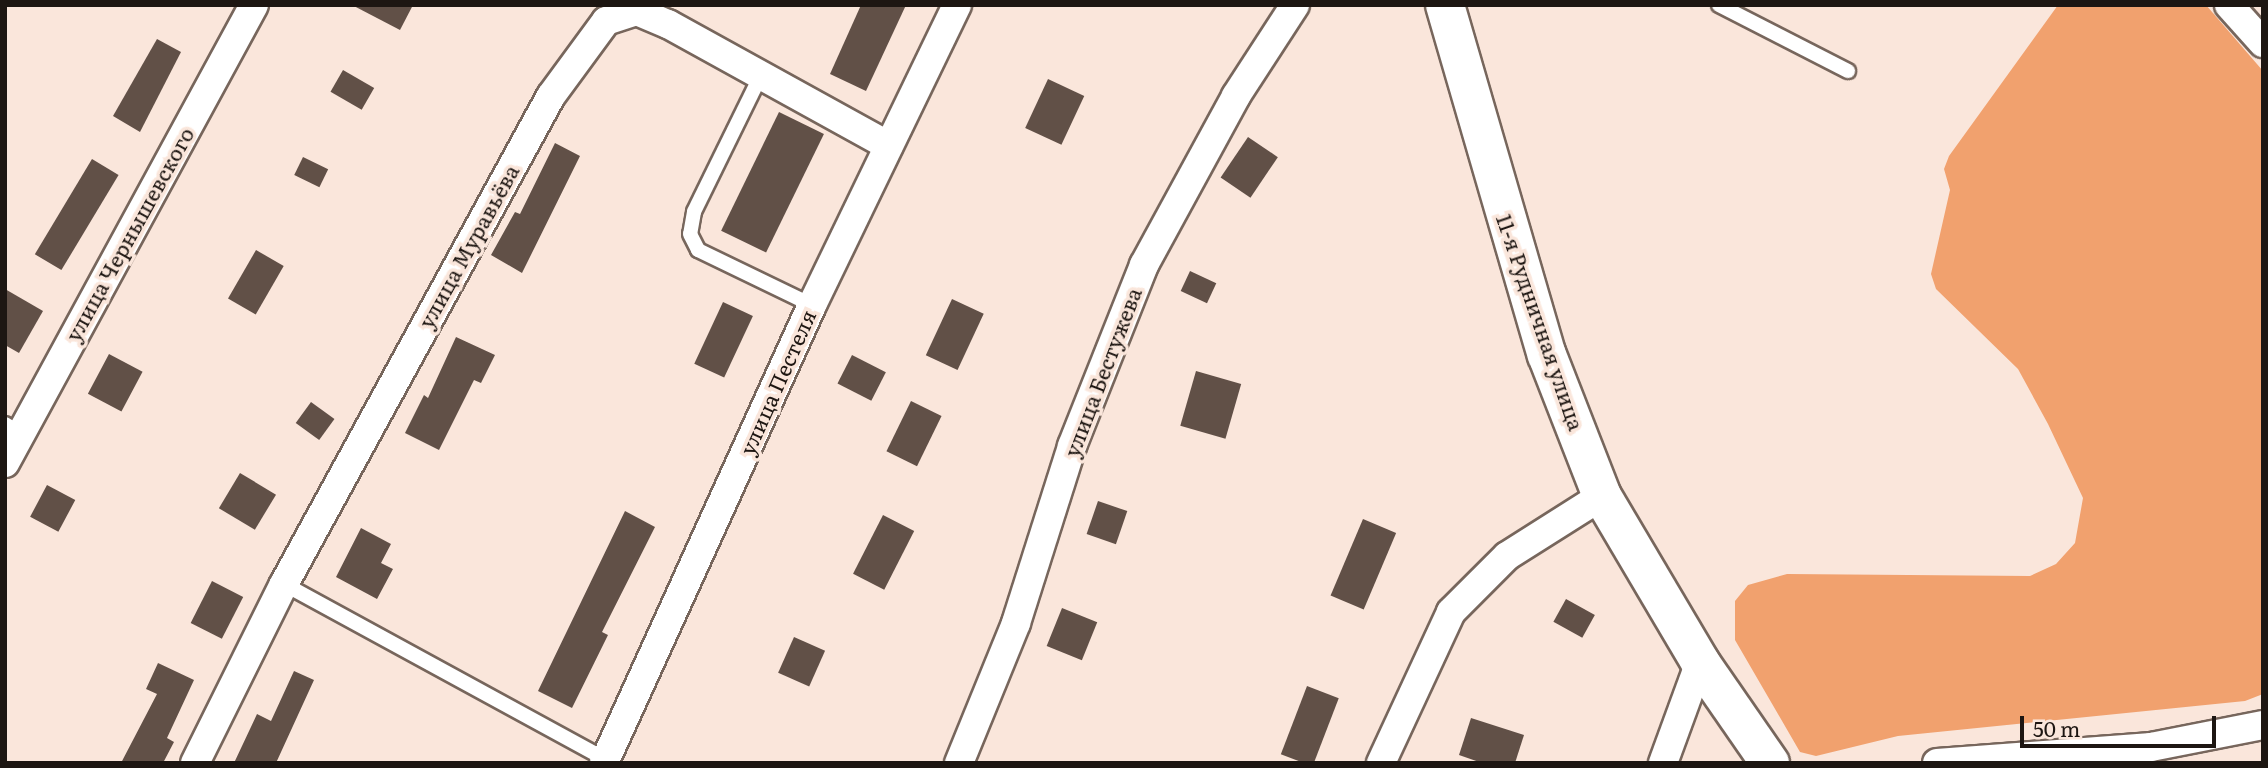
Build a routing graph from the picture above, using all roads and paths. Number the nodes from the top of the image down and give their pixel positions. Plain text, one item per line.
1 (254, 5) edge
2 (957, 5) edge
3 (1295, 5) edge
4 (1445, 5) edge
5 (1719, 5) edge
6 (2229, 5) edge
7 (2263, 43) edge
8 (1848, 71) dead end
9 (760, 77) junction
10 (889, 146) junction
11 (812, 304) junction
12 (13, 429) edge
13 (5, 463) edge
14 (1602, 496) junction
15 (284, 584) junction
16 (1700, 662) junction
17 (2263, 725) edge
18 (2152, 755) edge
19 (607, 762) edge
20 (195, 763) edge
21 (959, 763) edge
22 (1381, 763) edge
23 (1663, 763) edge
24 (1770, 763) edge
25 (1937, 763) edge

1 - 12 street, улица Чернышевского
2 - 10 street, улица Пестеля
3 - 21 street, улица Бестужева
4 - 14 main road, 11-я Рудничная улица
5 - 8 lane
6 - 7 street
9 - 10 street, улица Муравьёва
9 - 11 lane
9 - 15 street, улица Муравьёва
10 - 11 street, улица Пестеля
11 - 19 street, улица Пестеля
12 - 13 street, улица Чернышевского
14 - 16 main road, 11-я Рудничная улица
14 - 22 street
15 - 19 lane
15 - 20 street, улица Муравьёва
16 - 23 street
16 - 24 main road, 11-я Рудничная улица
17 - 18 street
18 - 25 street

